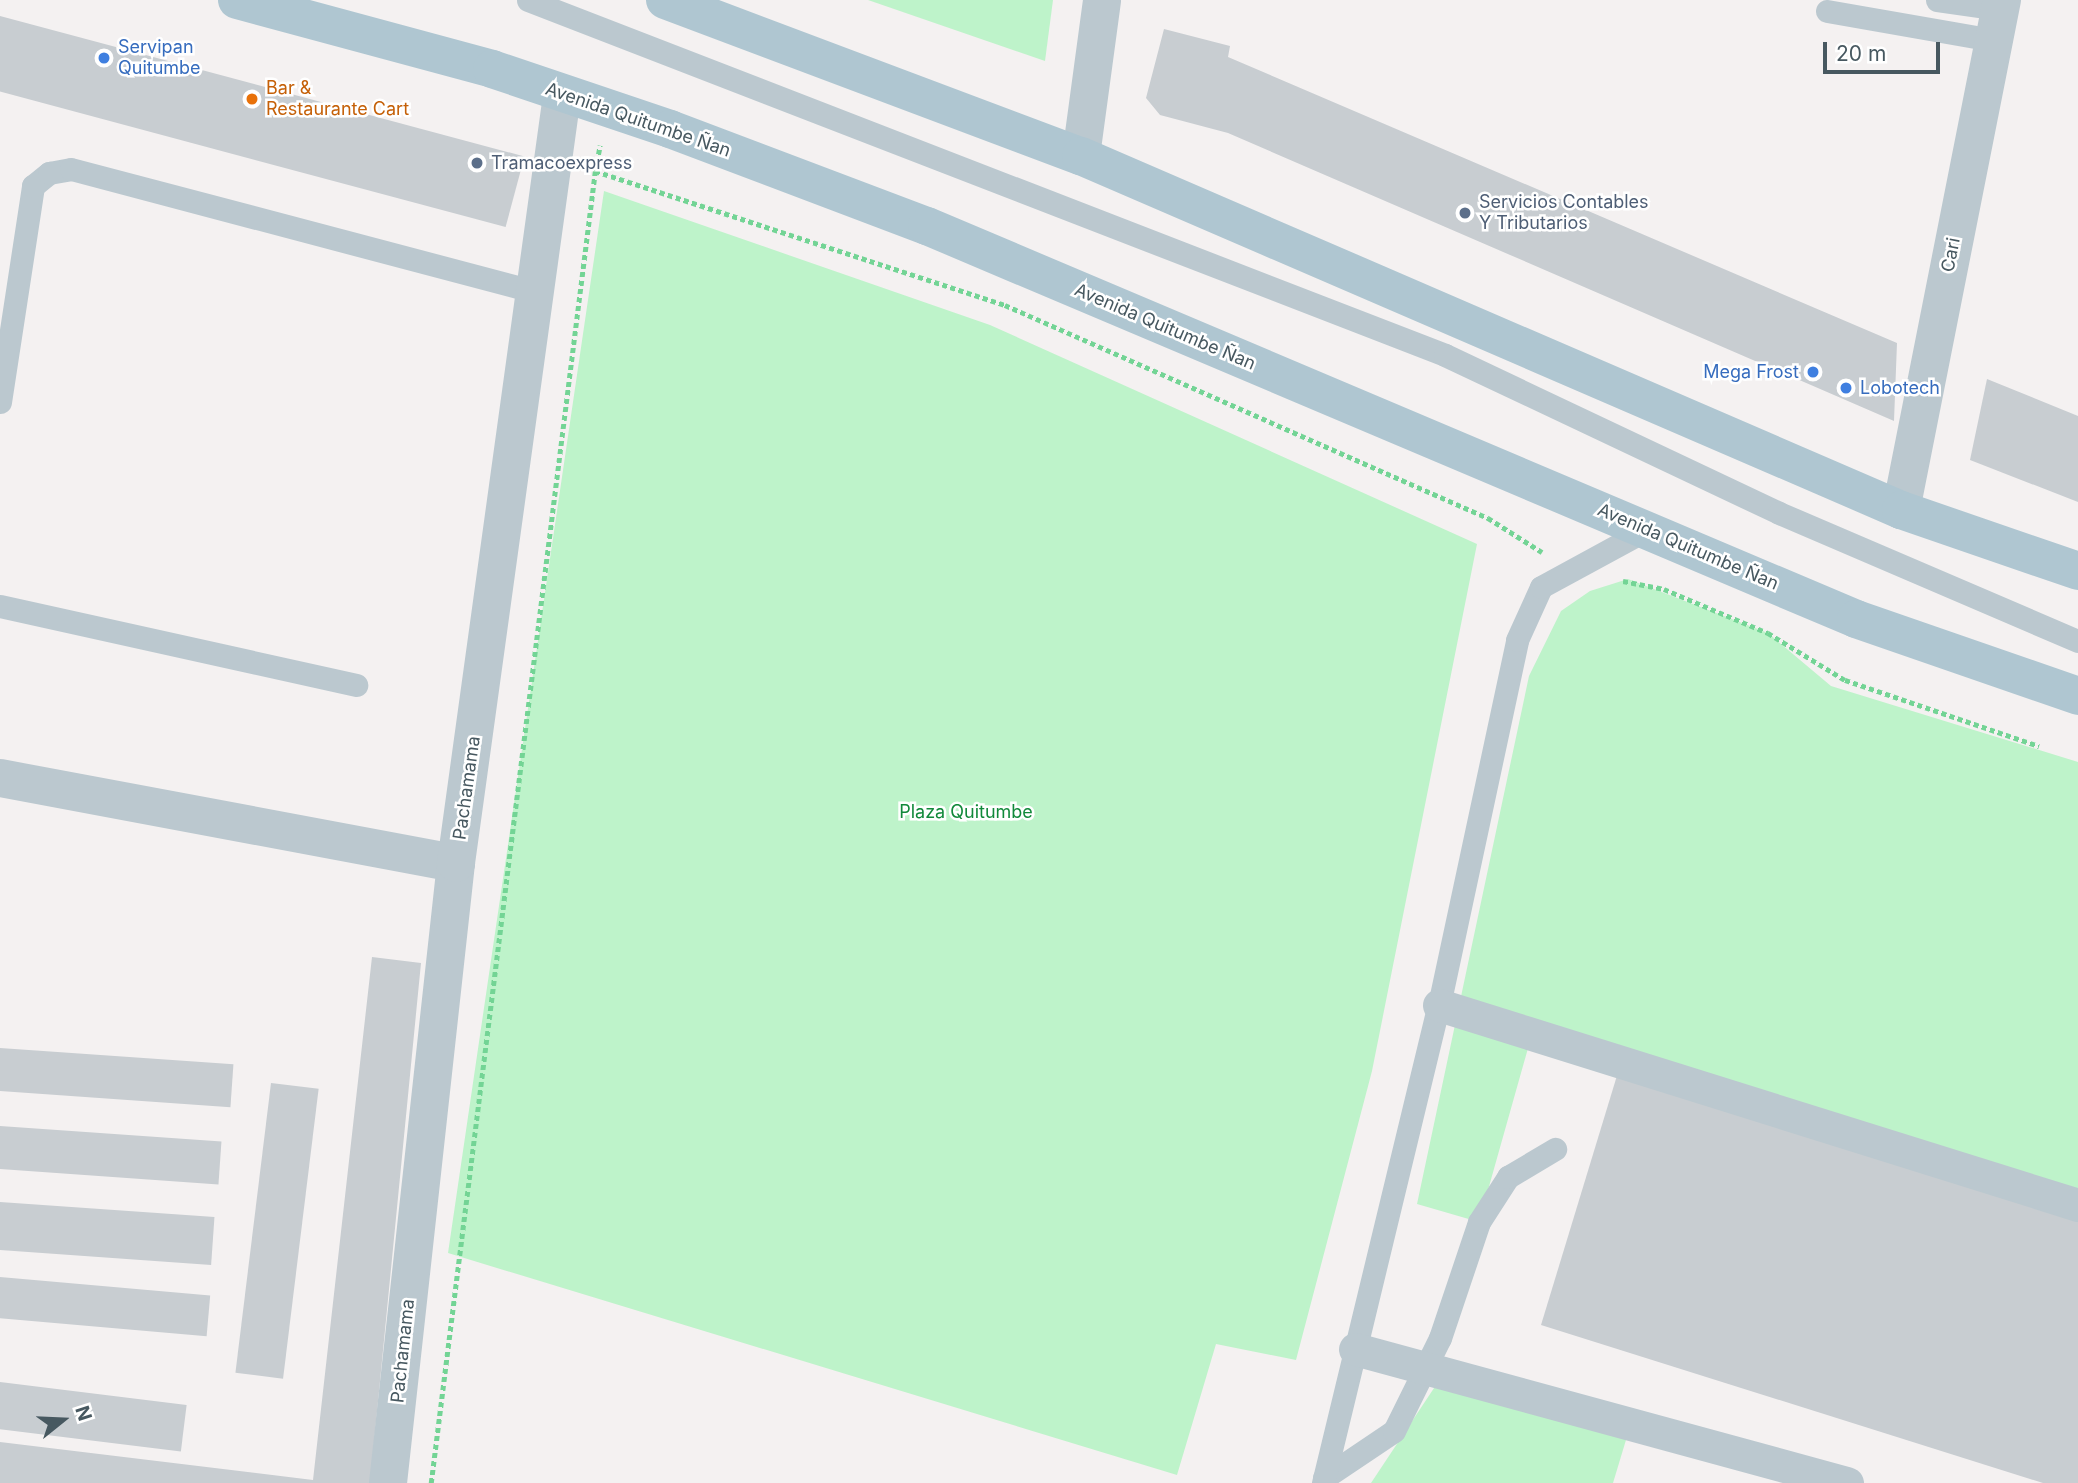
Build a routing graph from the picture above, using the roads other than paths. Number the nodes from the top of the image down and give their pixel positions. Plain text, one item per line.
1 (237, 0) edge
2 (528, 0) edge
3 (665, 0) edge
4 (1102, 0) edge
5 (1937, 0) edge
6 (1827, 11) dead end
7 (1999, 17) edge
8 (562, 95) junction
9 (1081, 156) junction
10 (535, 292) junction
11 (0, 402) edge
12 (1901, 510) junction
13 (1646, 530) junction
14 (2078, 571) edge
15 (0, 606) edge
16 (2078, 641) edge
17 (356, 685) dead end
18 (2078, 696) edge
19 (0, 778) edge
20 (456, 863) junction
21 (1439, 1005) junction
22 (1555, 1149) dead end
23 (2078, 1205) edge
24 (1356, 1349) junction
25 (1427, 1365) junction
26 (1324, 1480) edge
27 (388, 1483) edge
28 (1847, 1483) edge

1 - 8 main road, Avenida Quitumbe Ñan
2 - 16 lane
3 - 9 main road
4 - 9 street
5 - 7 lane
6 - 7 lane
7 - 12 street, Cari
8 - 10 street, Pachamama
8 - 13 main road, Avenida Quitumbe Ñan
9 - 12 main road
10 - 11 lane
10 - 20 street, Pachamama
12 - 14 main road
13 - 18 main road, Avenida Quitumbe Ñan
13 - 21 lane
15 - 17 lane
19 - 20 street
20 - 27 street, Pachamama
21 - 23 street
21 - 24 lane
22 - 25 lane
24 - 25 street
24 - 26 lane
25 - 26 lane
25 - 28 street

